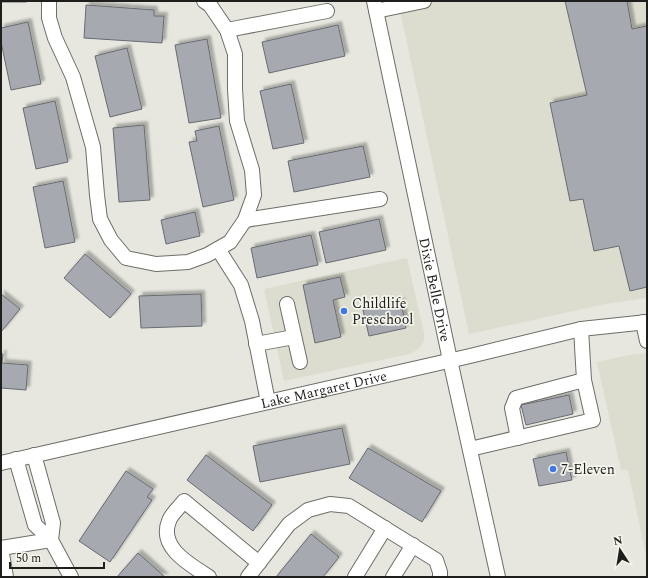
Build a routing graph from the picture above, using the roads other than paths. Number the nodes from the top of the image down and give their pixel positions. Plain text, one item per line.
1 (49, 1) edge
2 (204, 1) edge
3 (424, 1) edge
4 (375, 6) edge
5 (327, 11) dead end
6 (227, 30) junction
7 (380, 199) dead end
8 (245, 220) junction
9 (218, 249) junction
10 (287, 304) dead end
11 (645, 322) edge
12 (581, 329) junction
13 (294, 337) junction
14 (647, 341) edge
15 (256, 344) junction
16 (450, 360) junction
17 (300, 362) dead end
18 (584, 380) junction
19 (268, 402) junction
20 (518, 438) junction
21 (470, 449) junction
22 (34, 455) junction
23 (16, 460) junction
24 (1, 463) edge
25 (385, 528) junction
26 (51, 540) junction
27 (413, 545) junction
28 (1, 548) edge
29 (259, 563) junction
30 (6, 577) edge
31 (71, 577) edge
32 (209, 577) edge
33 (248, 577) edge
34 (355, 577) edge
35 (393, 577) edge
36 (440, 577) edge
37 (498, 577) edge

1 - 9 street
2 - 6 street
3 - 4 street
4 - 16 street, Dixie Belle Drive
5 - 6 street
6 - 8 street
7 - 8 street
8 - 9 street
9 - 15 street
10 - 13 street
11 - 12 street, Lake Margaret Drive
11 - 14 street
12 - 16 street, Lake Margaret Drive
12 - 18 street
13 - 15 street
13 - 17 street
15 - 19 street
16 - 19 street, Lake Margaret Drive
16 - 21 street, Dixie Belle Drive
18 - 20 street
18 - 20 street
19 - 22 street, Lake Margaret Drive
20 - 21 street
21 - 37 street, Dixie Belle Drive
22 - 23 street, Lake Margaret Drive
22 - 26 street
23 - 24 street, Lake Margaret Drive
23 - 26 street
25 - 27 street
25 - 29 street
25 - 34 street
26 - 28 street
26 - 31 street
27 - 35 street
27 - 36 street
28 - 30 street
29 - 32 street
29 - 33 street

